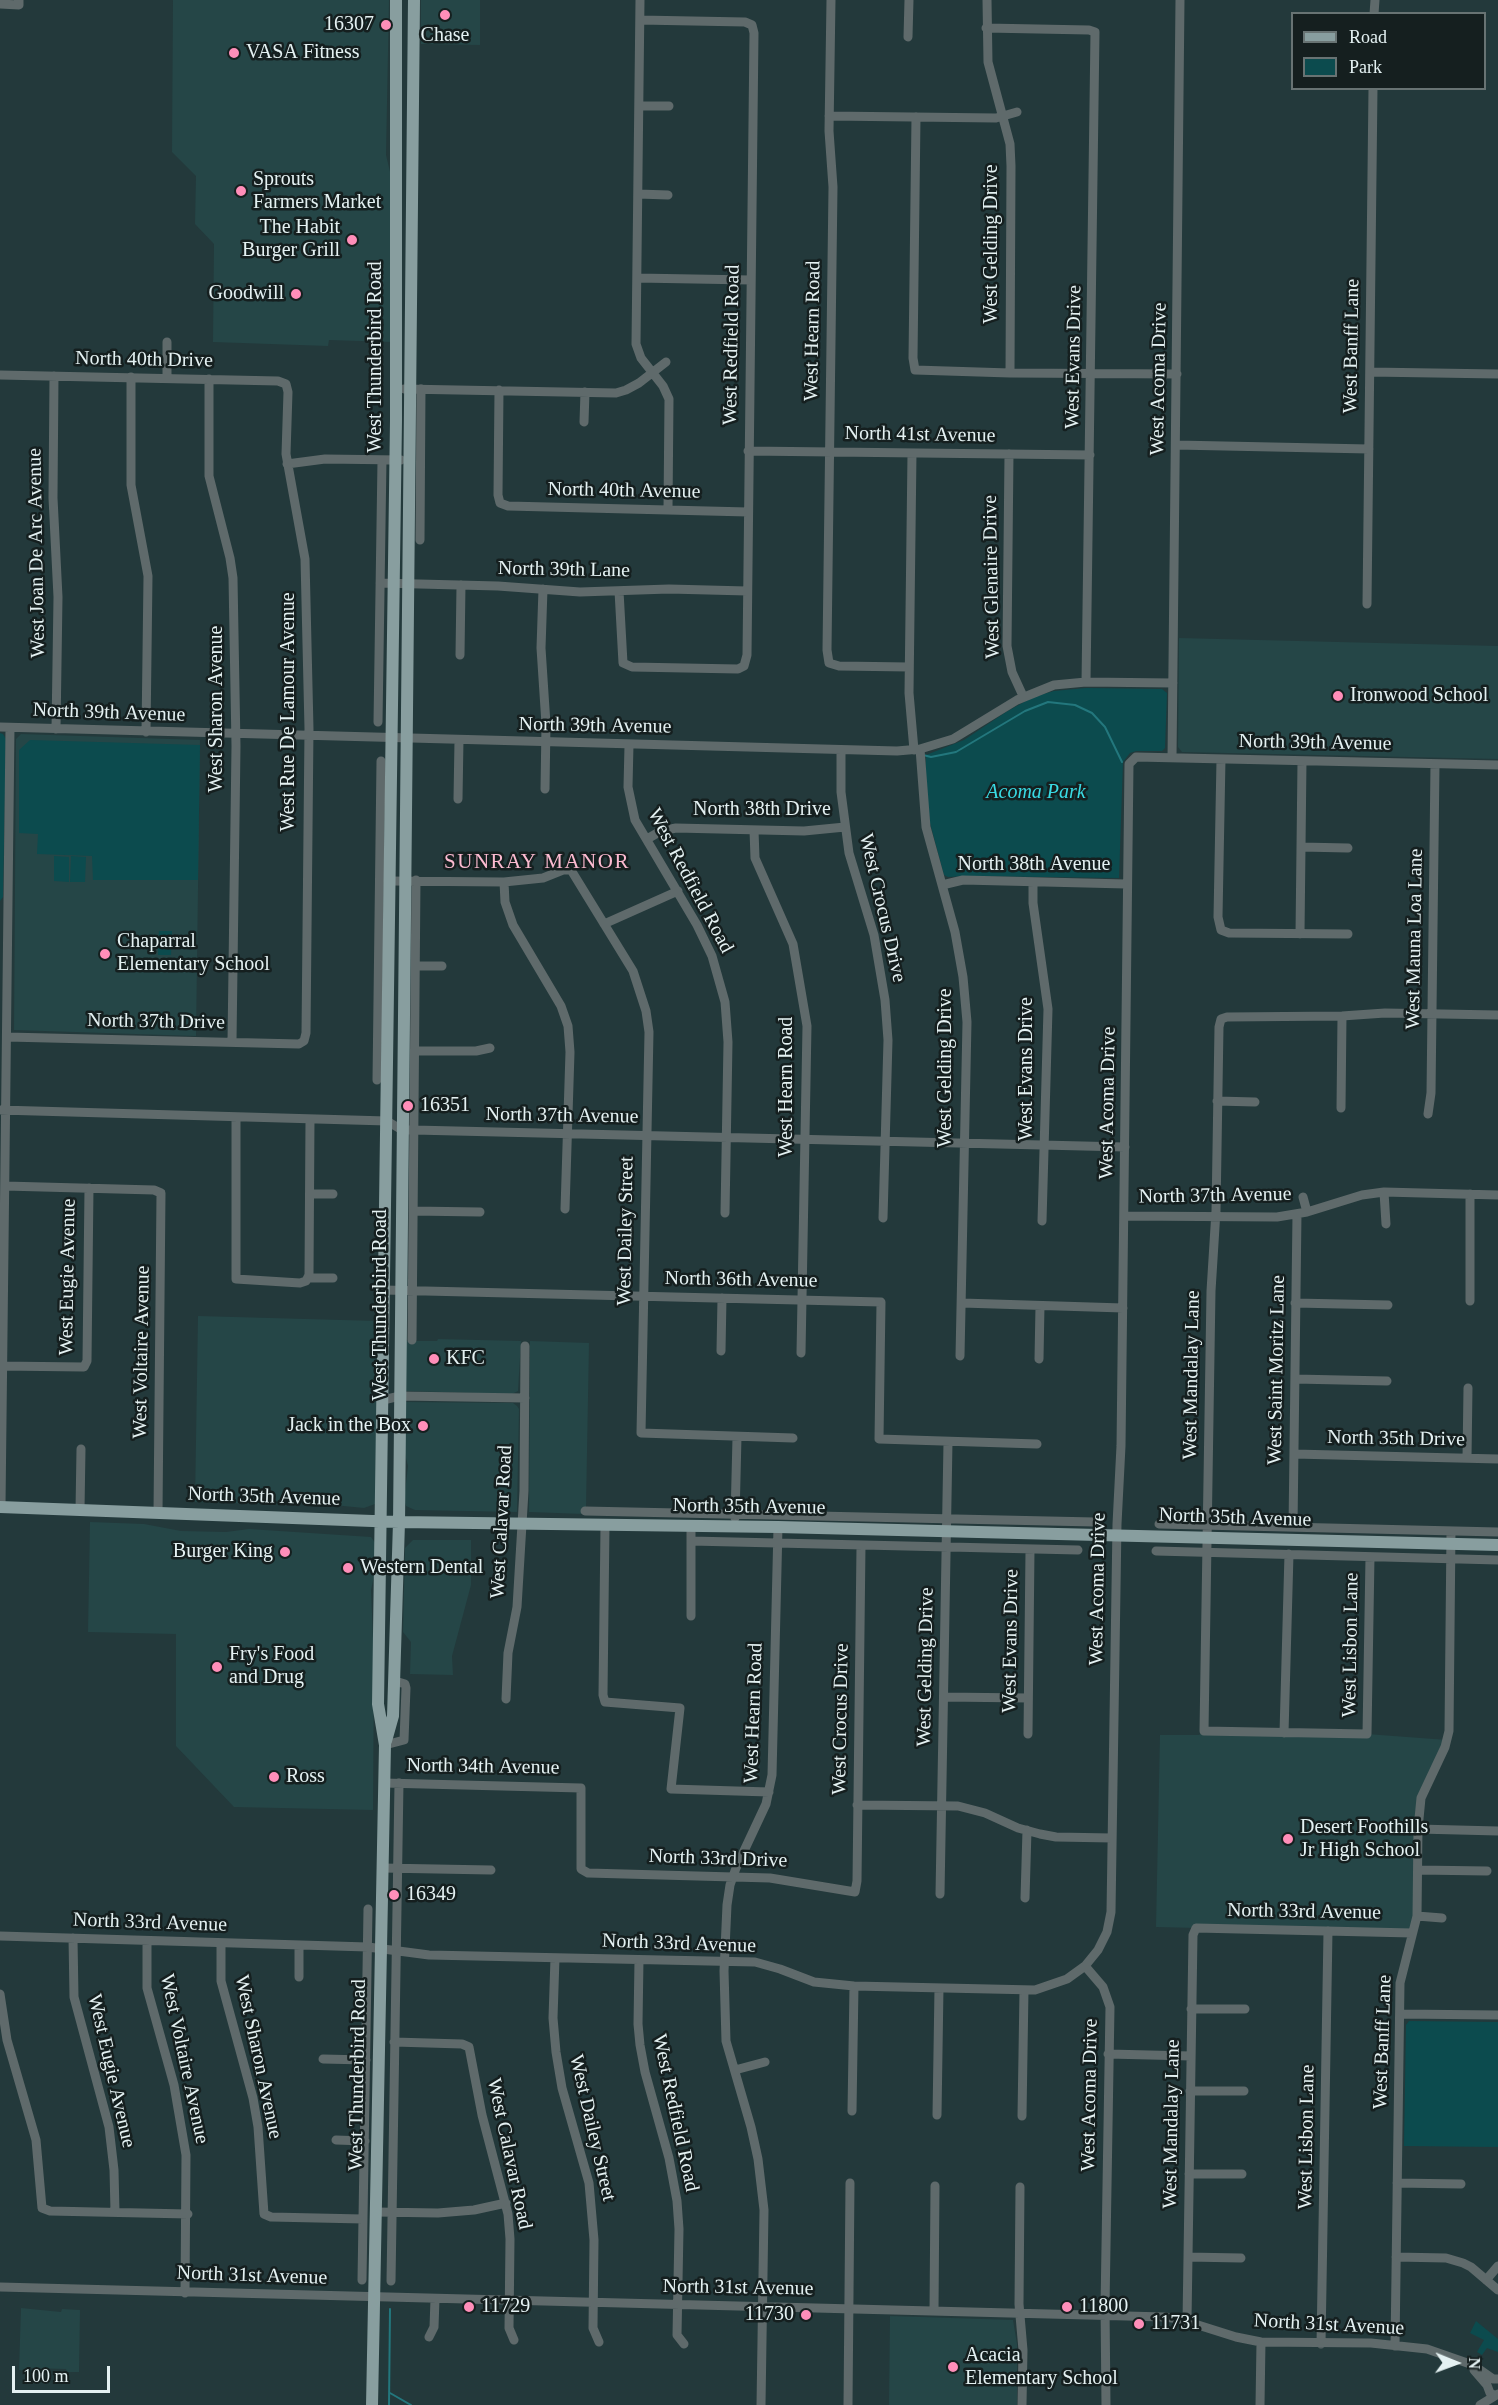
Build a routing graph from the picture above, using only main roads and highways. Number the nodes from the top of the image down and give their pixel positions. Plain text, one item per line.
1 (396, 0) edge
2 (414, 0) edge
3 (1, 1507) edge
4 (381, 1522) junction
5 (399, 1522) junction
6 (1498, 1545) edge
7 (379, 1638) junction
8 (394, 1687) junction
9 (385, 1746) junction
10 (372, 2405) edge

1 - 4 main road, West Thunderbird Road
2 - 5 main road, West Thunderbird Road
3 - 4 main road, North 35th Avenue
4 - 5 main road, North 35th Avenue
4 - 7 main road, West Thunderbird Road
5 - 6 main road, North 35th Avenue
5 - 8 main road, West Thunderbird Road
7 - 8 main road
7 - 9 main road, West Thunderbird Road
8 - 9 main road, West Thunderbird Road
9 - 10 main road, West Thunderbird Road

